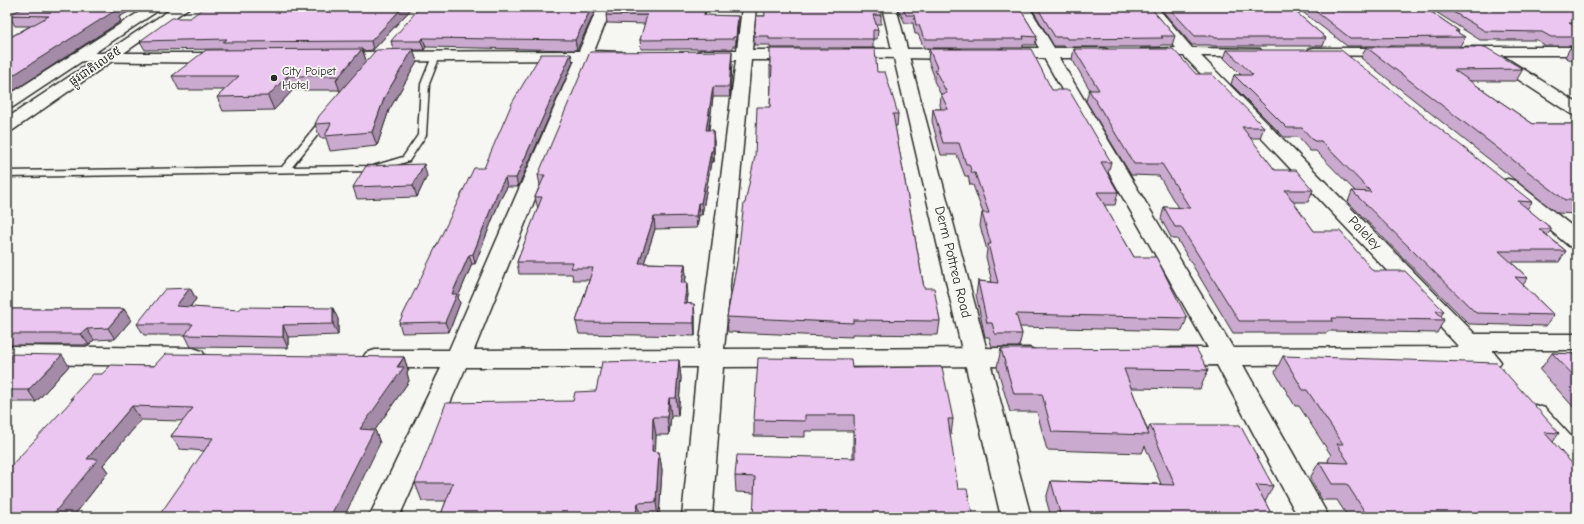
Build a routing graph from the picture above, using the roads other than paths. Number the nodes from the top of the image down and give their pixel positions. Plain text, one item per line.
1 (156, 7) edge
2 (183, 7) edge
3 (605, 7) edge
4 (749, 7) edge
5 (889, 7) edge
6 (1022, 7) edge
7 (1150, 7) edge
8 (1460, 35) edge
9 (1323, 37) edge
10 (382, 51) junction
11 (1484, 51) junction
12 (1577, 51) edge
13 (1119, 52) edge
14 (1134, 52) edge
15 (1188, 52) junction
16 (1273, 52) edge
17 (1296, 52) edge
18 (1342, 52) junction
19 (1405, 52) edge
20 (1452, 52) edge
21 (1050, 53) junction
22 (830, 54) edge
23 (901, 54) junction
24 (971, 54) edge
25 (987, 54) edge
26 (632, 55) edge
27 (688, 55) edge
28 (744, 55) junction
29 (815, 55) edge
30 (436, 56) junction
31 (585, 56) junction
32 (242, 57) edge
33 (322, 57) edge
34 (76, 58) junction
35 (106, 58) junction
36 (1360, 67) edge
37 (368, 68) edge
38 (7, 103) edge
39 (334, 110) edge
40 (1577, 110) edge
41 (7, 126) edge
42 (286, 169) junction
43 (7, 174) edge
44 (1497, 176) edge
45 (1577, 241) edge
46 (1577, 342) edge
47 (1476, 348) junction
48 (7, 355) edge
49 (112, 356) junction
50 (1225, 356) junction
51 (976, 357) junction
52 (1054, 357) edge
53 (1147, 357) edge
54 (214, 358) edge
55 (356, 359) edge
56 (711, 359) junction
57 (457, 360) junction
58 (1503, 379) edge
59 (91, 380) edge
60 (1524, 402) edge
61 (1577, 462) edge
62 (384, 517) edge
63 (697, 517) edge
64 (1016, 517) edge
65 (1314, 517) edge

1 - 34 main road, ផ្លូវជាតិលេខ៥
2 - 35 main road, ផ្លូវជាតិលេខ៥
3 - 31 main road
4 - 28 main road
5 - 23 main road, Derm Pottrea Road
6 - 21 main road
7 - 15 main road, Paleley
8 - 11 main road
9 - 18 main road
10 - 30 main road
10 - 33 main road
10 - 37 lane
11 - 12 main road
11 - 20 main road
11 - 40 main road
13 - 21 main road
14 - 15 main road
15 - 16 main road
15 - 47 main road, Paleley
17 - 18 main road
18 - 19 main road
18 - 36 main road
21 - 25 main road
21 - 50 main road
22 - 23 main road
23 - 24 main road
23 - 51 main road, Derm Pottrea Road
26 - 31 main road
27 - 28 main road
28 - 29 main road
28 - 56 main road
30 - 31 main road
30 - 42 lane
31 - 57 main road
32 - 35 main road
34 - 35 main road
34 - 38 main road, ផ្លូវជាតិលេខ៥
35 - 41 main road, ផ្លូវជាតិលេខ៥
39 - 42 lane
42 - 43 lane
44 - 45 main road
46 - 47 main road
47 - 50 main road
47 - 58 main road, Paleley
48 - 49 main road
49 - 54 main road
49 - 59 main road
50 - 53 main road
50 - 65 main road
51 - 52 main road
51 - 56 main road
51 - 64 main road, Derm Pottrea Road
55 - 57 main road
56 - 57 main road
56 - 63 main road
57 - 62 main road
60 - 61 main road

